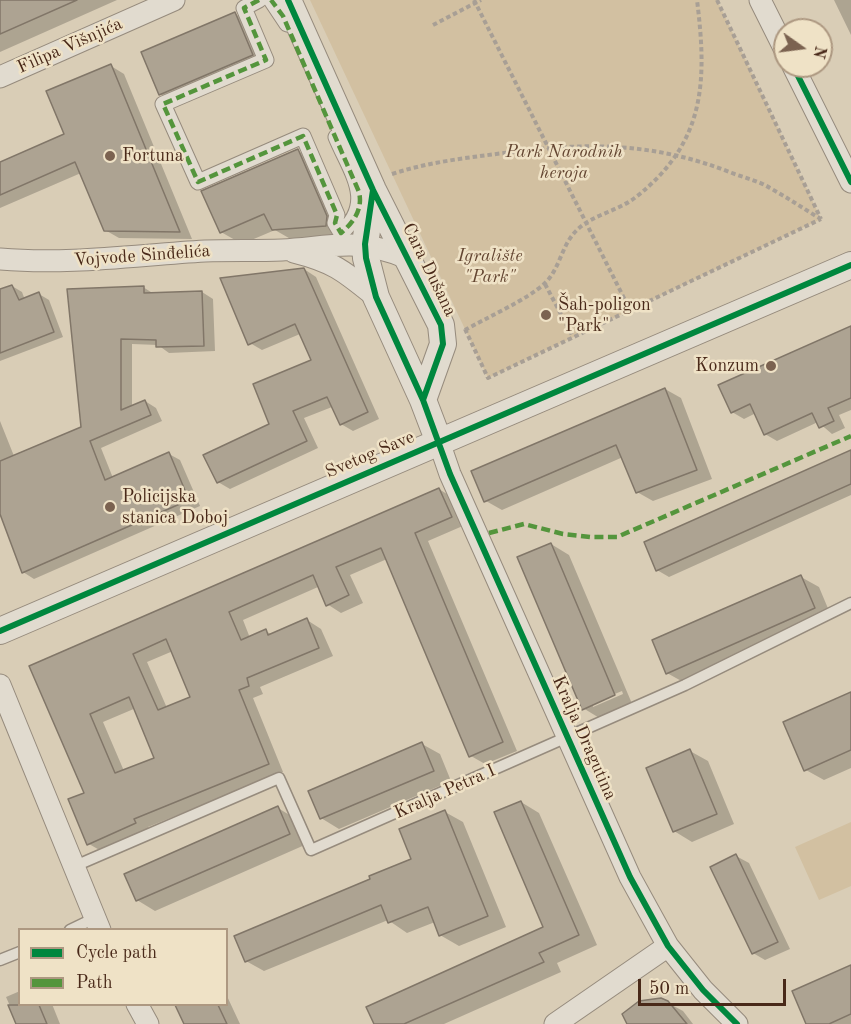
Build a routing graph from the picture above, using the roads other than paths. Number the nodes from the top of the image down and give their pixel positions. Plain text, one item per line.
1 (174, 0) edge
2 (259, 0) edge
3 (271, 0) edge
4 (288, 0) edge
5 (760, 0) edge
6 (773, 26) edge
7 (0, 77) edge
8 (799, 78) edge
9 (382, 182) junction
10 (851, 182) edge
11 (365, 244) junction
12 (284, 249) junction
13 (407, 258) junction
14 (0, 259) edge
15 (851, 265) edge
16 (376, 297) junction
17 (423, 400) junction
18 (439, 442) junction
19 (851, 603) edge
20 (0, 631) edge
21 (0, 685) edge
22 (566, 736) junction
23 (75, 866) junction
24 (98, 924) edge
25 (79, 928) edge
26 (668, 946) junction
27 (18, 953) edge
28 (0, 960) edge
29 (138, 1006) edge
30 (148, 1024) edge
31 (555, 1024) edge
32 (737, 1024) edge

1 - 7 street, Filipa Višnjića
2 - 3 street
4 - 9 street, Cara Dušana
5 - 6 street
8 - 10 street
9 - 11 street
9 - 13 street, Cara Dušana
11 - 12 street, Vojvode Sinđelića
11 - 13 street, Vojvode Sinđelića
11 - 16 street
12 - 14 street, Vojvode Sinđelića
12 - 16 street, Vojvode Sinđelića
13 - 17 street, Cara Dušana
15 - 18 street, Svetog Save
16 - 17 street
17 - 18 street
18 - 20 street, Svetog Save
18 - 22 street, Kralja Dragutina
19 - 22 lane, Kralja Petra I
21 - 23 street
22 - 23 lane, Kralja Petra I
22 - 26 street, Kralja Dragutina
23 - 24 street
24 - 25 lane
26 - 31 street
26 - 32 street, Kralja Dragutina
27 - 28 lane
29 - 30 street

